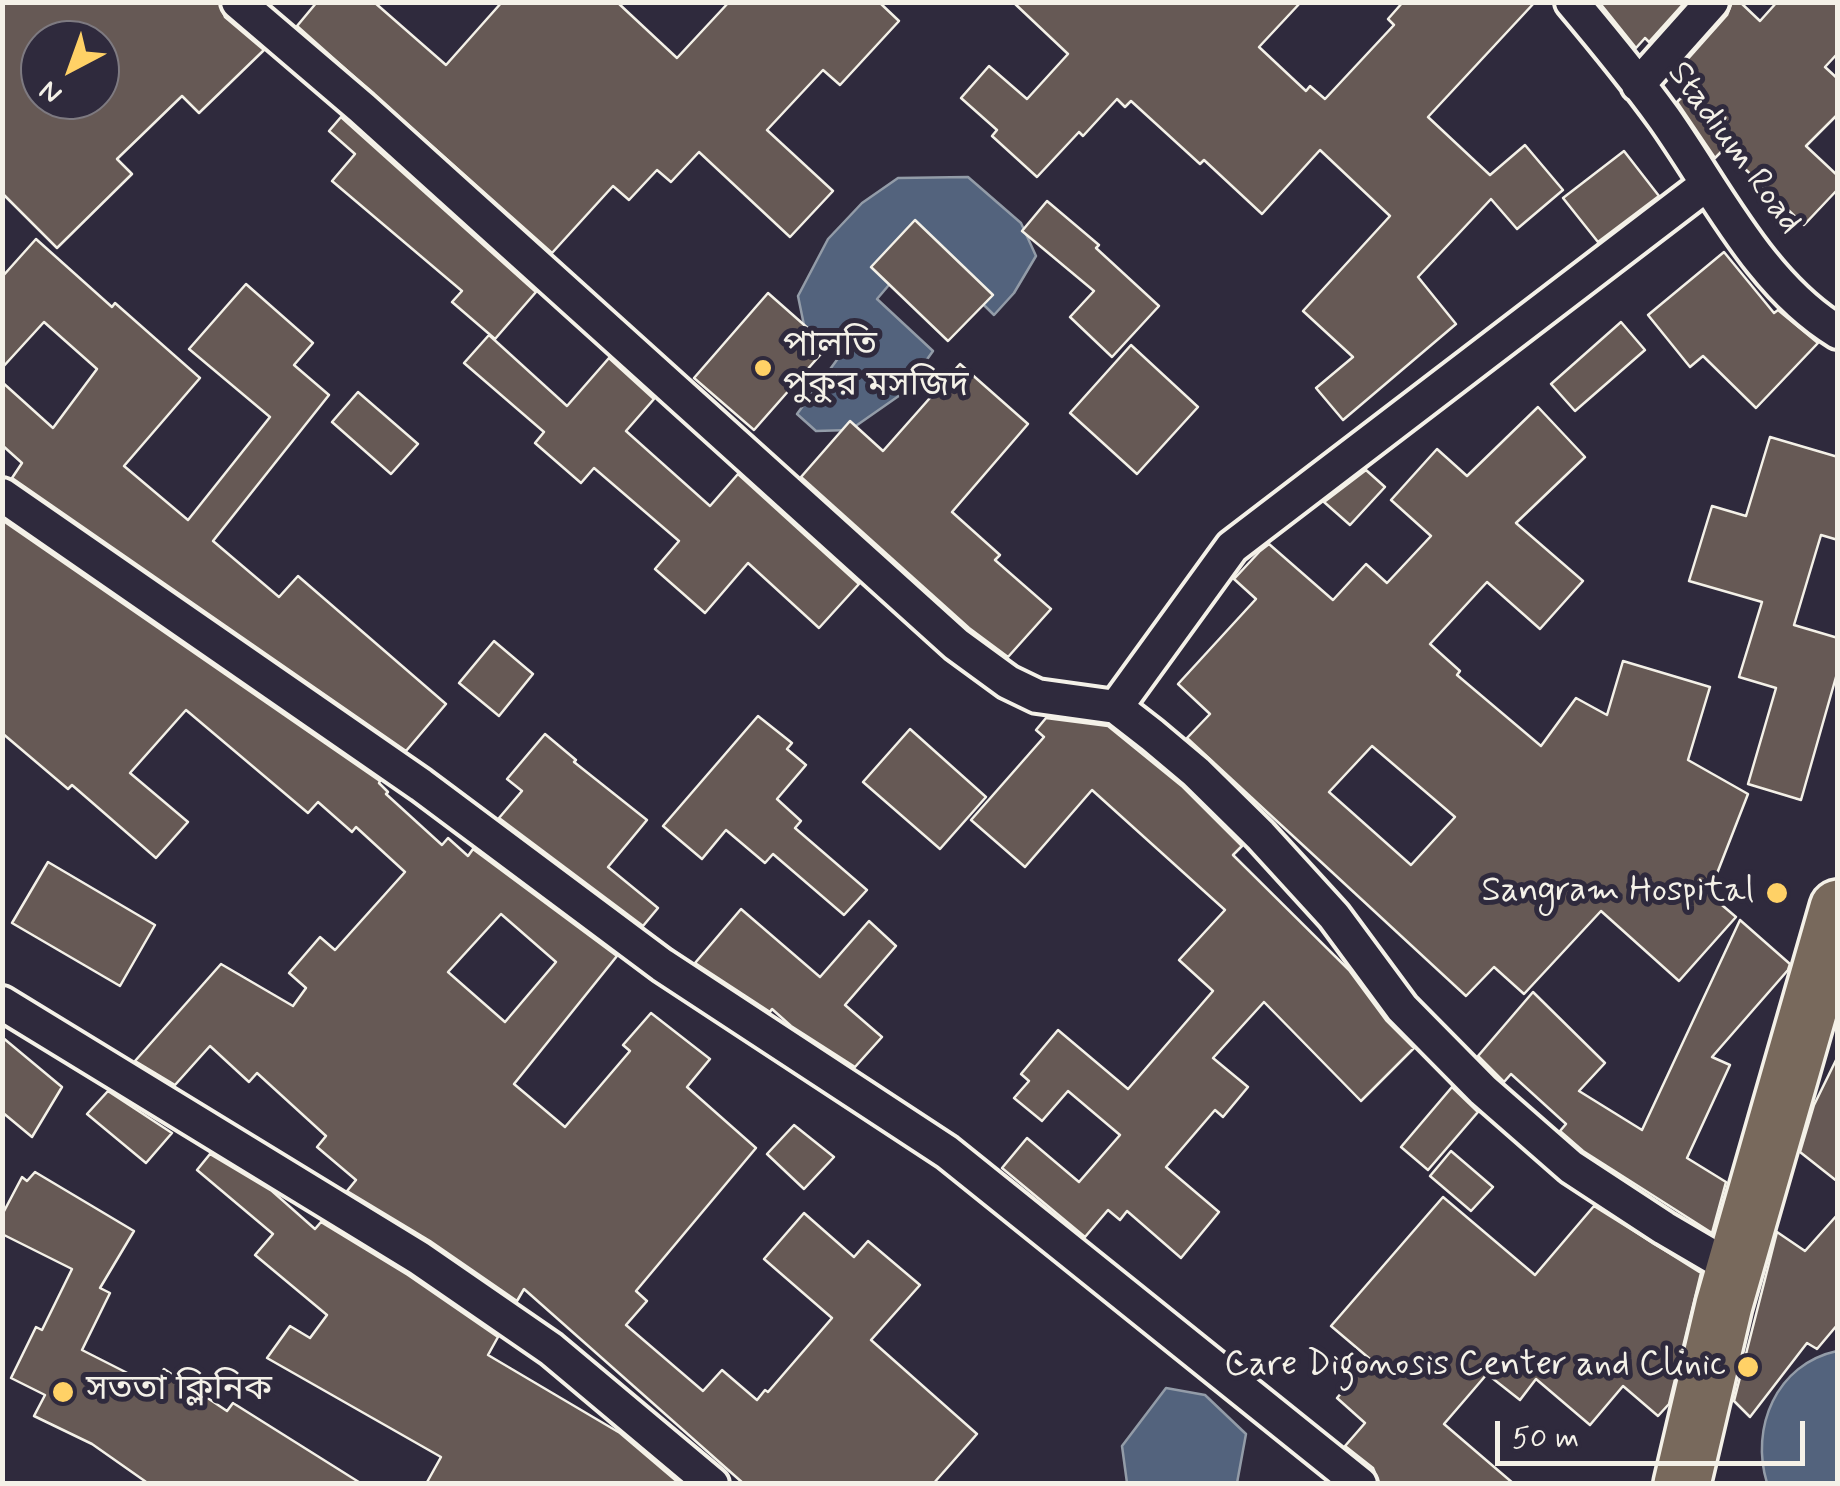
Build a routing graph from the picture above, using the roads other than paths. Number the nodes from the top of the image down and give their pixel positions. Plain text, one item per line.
1 (238, 2) edge
2 (1572, 2) edge
3 (1712, 2) edge
4 (1638, 85) junction
5 (1707, 184) junction
6 (1838, 332) edge
7 (2, 495) edge
8 (1116, 708) junction
9 (1838, 908) edge
10 (2, 1003) edge
11 (1734, 1270) junction
12 (712, 1484) edge
13 (1360, 1484) edge
14 (1682, 1484) edge

1 - 8 street
2 - 4 street, Stadium Road
3 - 4 street
4 - 5 street, Stadium Road
5 - 6 street, Stadium Road
5 - 8 street
7 - 13 street
8 - 11 street
9 - 11 highway
10 - 12 street
11 - 14 highway

